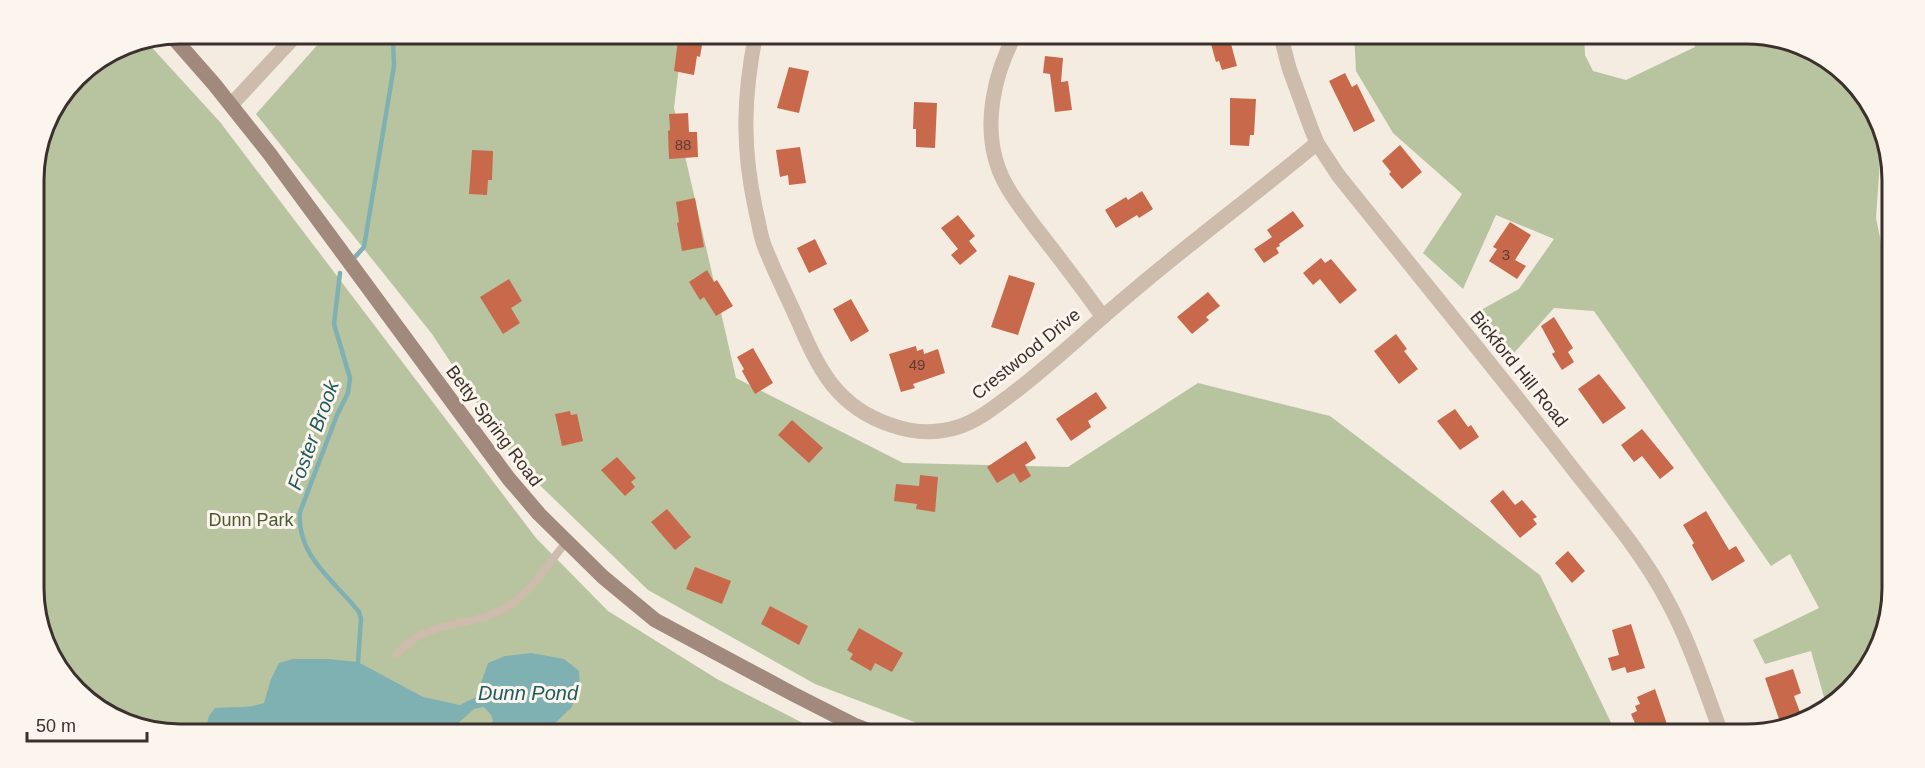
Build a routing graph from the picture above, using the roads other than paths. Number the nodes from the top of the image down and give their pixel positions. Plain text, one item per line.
1 (179, 44) edge
2 (288, 44) edge
3 (754, 44) edge
4 (1011, 44) edge
5 (1283, 44) edge
6 (231, 105) junction
7 (1317, 143) junction
8 (1103, 317) junction
9 (567, 541) junction
10 (396, 654) dead end
11 (852, 724) edge
12 (1718, 724) edge

1 - 6 street, Betty Spring Road
2 - 6 street
3 - 8 street, Crestwood Drive
4 - 8 street
5 - 7 street, Bickford Hill Road
6 - 9 street, Betty Spring Road
7 - 8 street, Crestwood Drive
7 - 12 street, Bickford Hill Road
9 - 10 lane
9 - 11 street, Betty Spring Road

